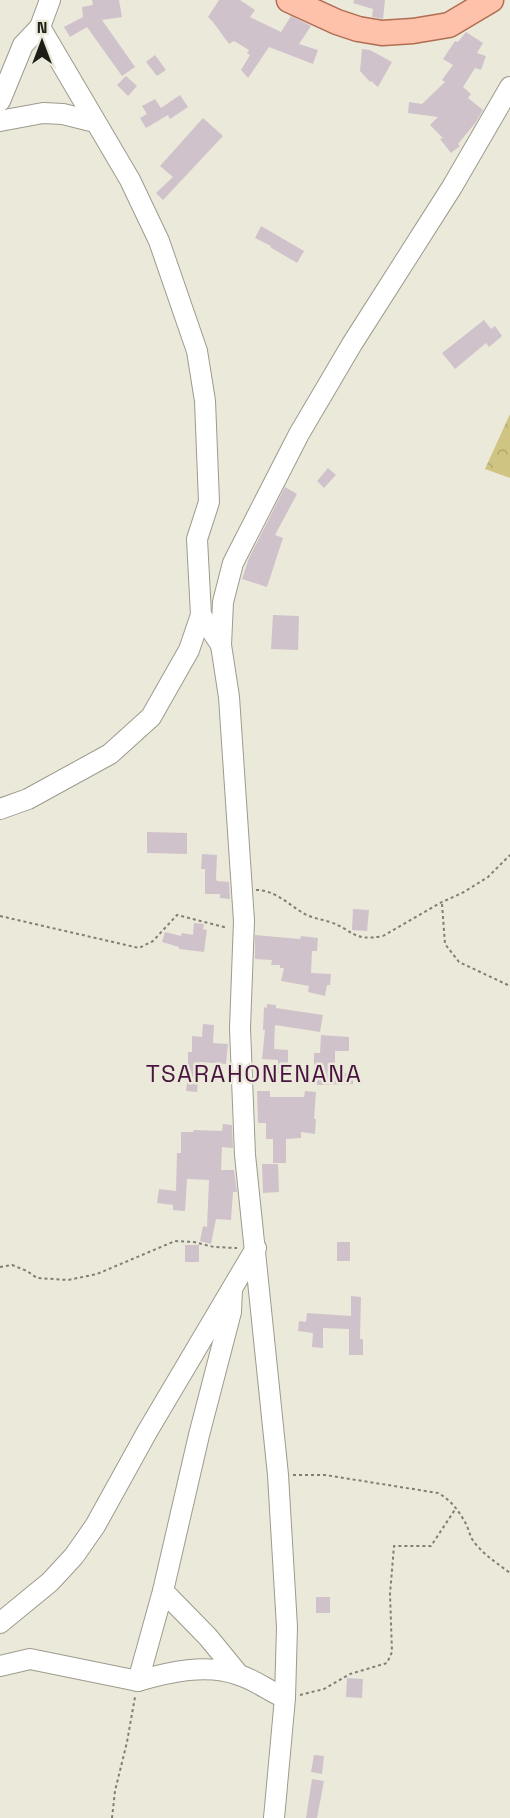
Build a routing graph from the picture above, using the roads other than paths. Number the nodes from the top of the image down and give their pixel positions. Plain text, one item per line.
1 (50, 0) edge
2 (289, 0) edge
3 (491, 0) edge
4 (40, 27) junction
5 (510, 87) edge
6 (0, 101) edge
7 (0, 121) edge
8 (95, 122) junction
9 (201, 615) junction
10 (221, 645) junction
11 (0, 809) edge
12 (256, 1248) junction
13 (232, 1289) junction
14 (163, 1591) junction
15 (0, 1623) edge
16 (0, 1666) edge
17 (239, 1675) junction
18 (138, 1681) junction
19 (285, 1698) junction
20 (274, 1818) edge

1 - 4 street
2 - 3 main road
4 - 6 street
4 - 8 street
5 - 10 street
7 - 8 street
8 - 9 street
9 - 10 street
9 - 11 street
10 - 12 street
12 - 13 street
12 - 19 street
13 - 14 street
13 - 15 street
14 - 17 street
14 - 18 street
16 - 18 street
17 - 18 street
17 - 19 street
19 - 20 street

